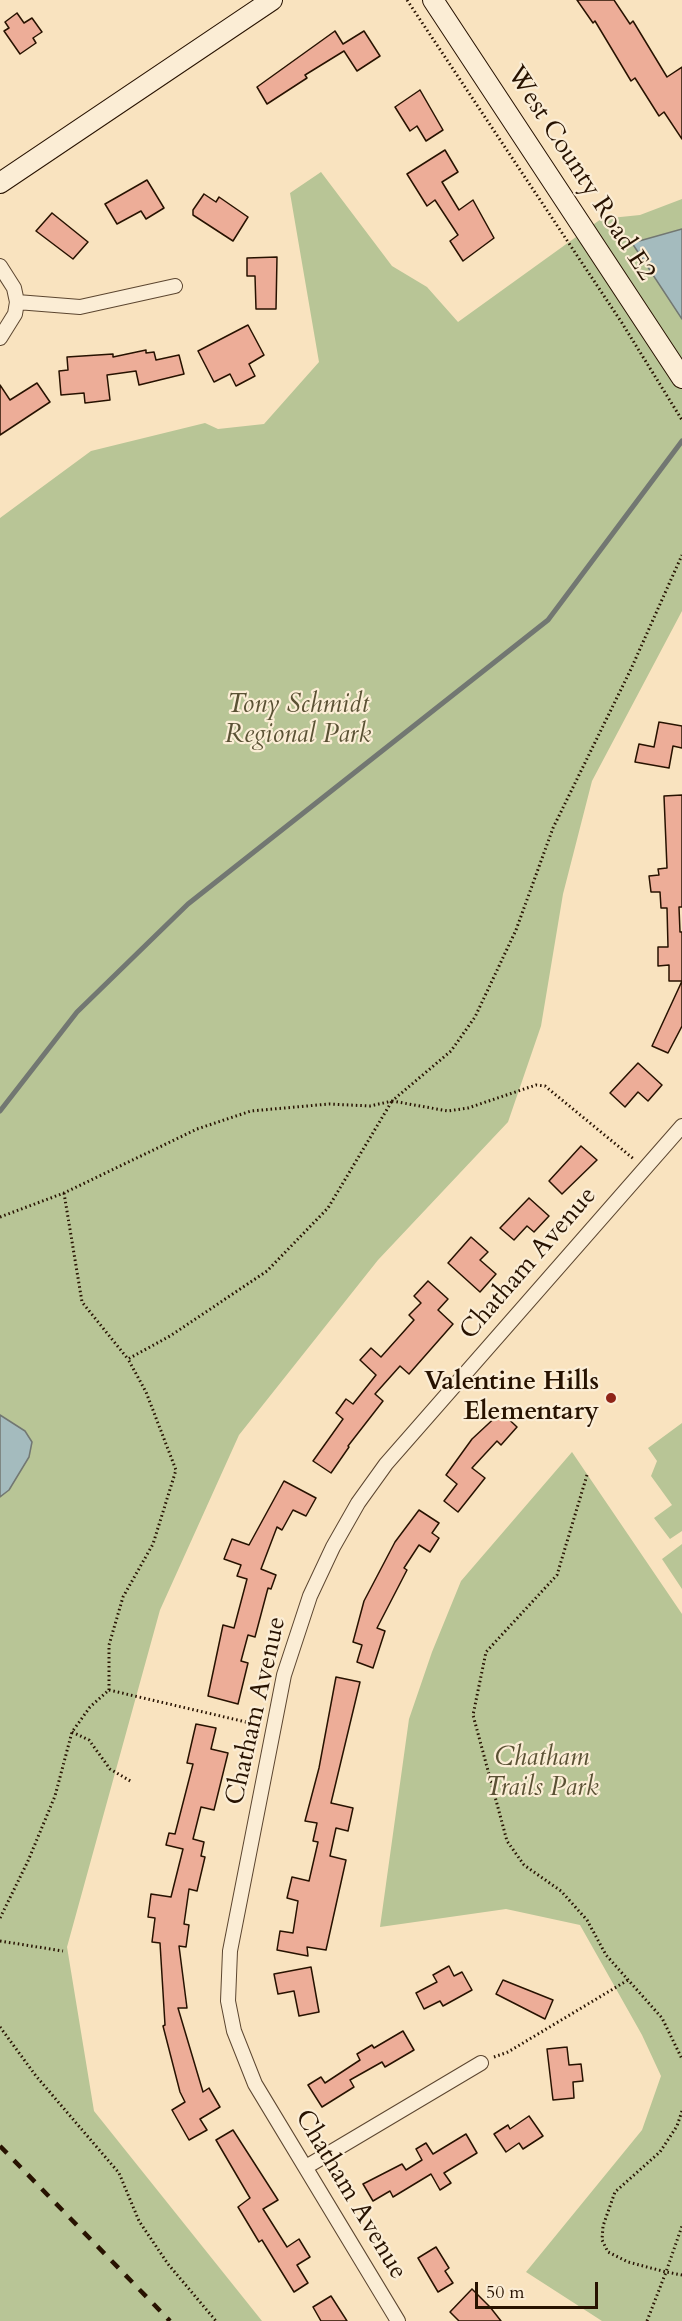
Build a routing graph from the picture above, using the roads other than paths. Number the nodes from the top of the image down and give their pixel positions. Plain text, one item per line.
1 (272, 0) edge
2 (433, 0) edge
3 (0, 183) edge
4 (0, 266) edge
5 (176, 286) dead end
6 (17, 302) junction
7 (0, 338) edge
8 (682, 378) edge
9 (682, 1126) edge
10 (481, 2063) road end
11 (306, 2167) junction
12 (398, 2321) edge

1 - 3 street
2 - 8 street, West County Road E2
4 - 6 street
5 - 6 street
6 - 7 street
9 - 11 street, Chatham Avenue
10 - 11 street
11 - 12 street, Chatham Avenue

